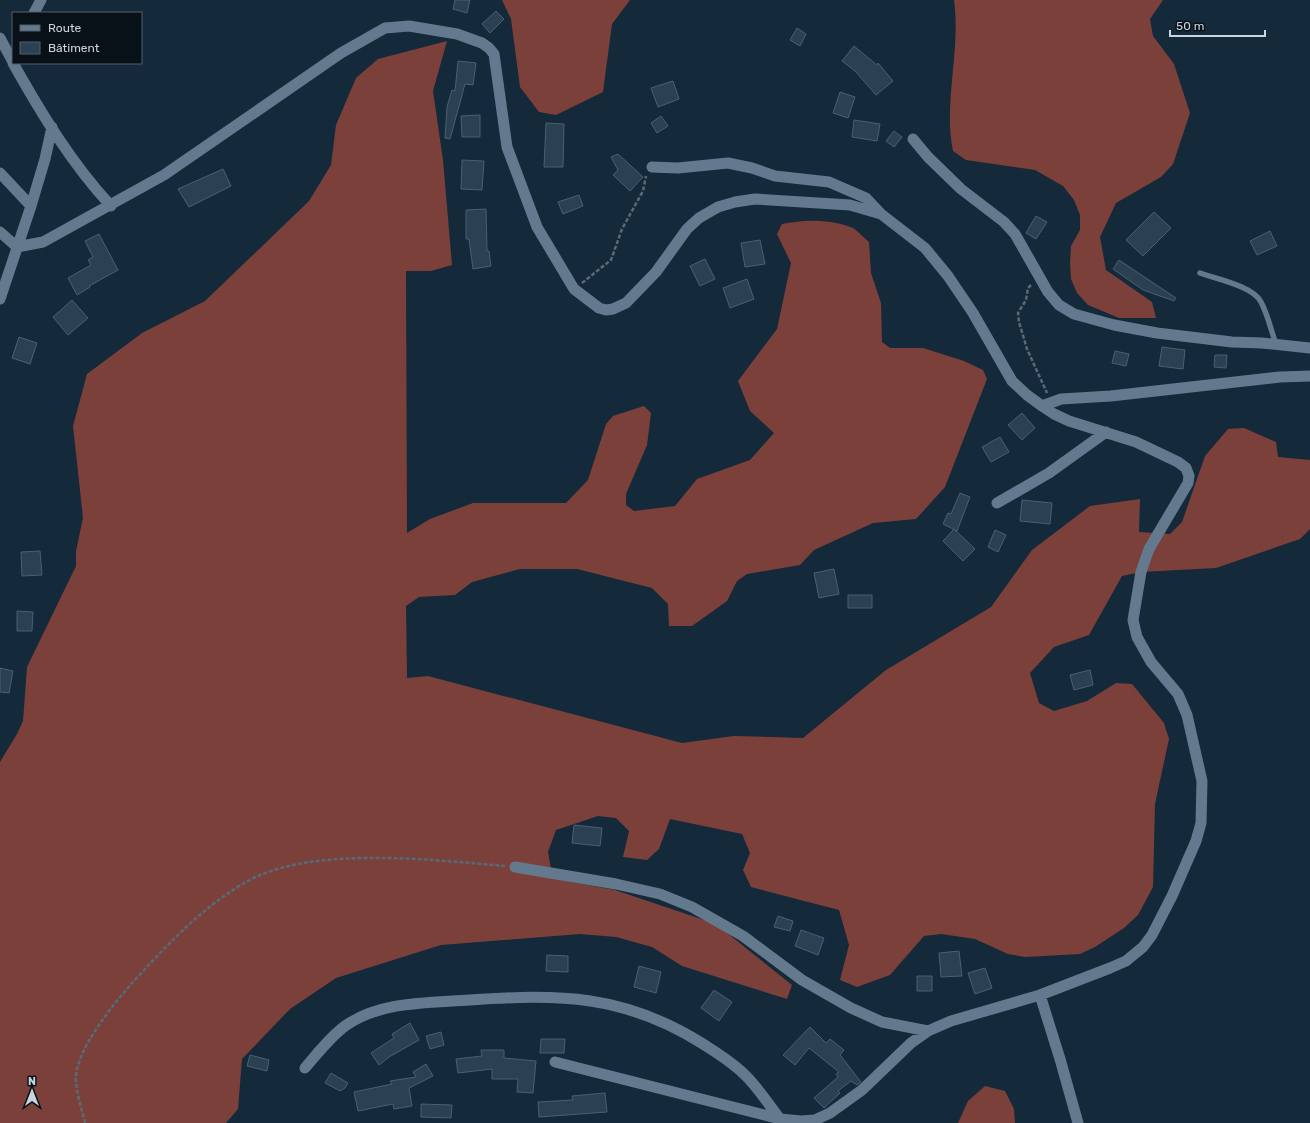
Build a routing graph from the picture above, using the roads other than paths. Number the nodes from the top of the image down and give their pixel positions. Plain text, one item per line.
1 (41, 0) edge
2 (35, 12) edge
3 (0, 38) edge
4 (12, 58) edge
5 (15, 64) edge
6 (52, 127) junction
7 (913, 139) dead end
8 (652, 167) road end
9 (0, 173) edge
10 (31, 206) junction
11 (111, 206) junction
12 (881, 214) junction
13 (0, 232) edge
14 (17, 247) junction
15 (1200, 273) dead end
16 (0, 299) edge
17 (1276, 344) junction
18 (1310, 348) edge
19 (1310, 376) edge
20 (1047, 404) junction
21 (1106, 432) junction
22 (998, 503) dead end
23 (515, 867) road end
24 (1040, 995) junction
25 (928, 1031) junction
26 (555, 1062) dead end
27 (305, 1068) dead end
28 (780, 1119) junction
29 (1078, 1123) edge

1 - 2 street
3 - 4 street
5 - 6 street
6 - 10 street
6 - 11 street
7 - 17 street
8 - 12 street
9 - 10 street
10 - 14 street
11 - 12 street
11 - 14 street
12 - 20 street
13 - 14 street
14 - 16 street
15 - 17 lane
17 - 18 street
19 - 20 street
20 - 21 street
21 - 22 street
21 - 24 street
23 - 25 street
24 - 25 street
24 - 29 street
25 - 28 street
26 - 28 street
27 - 28 street

